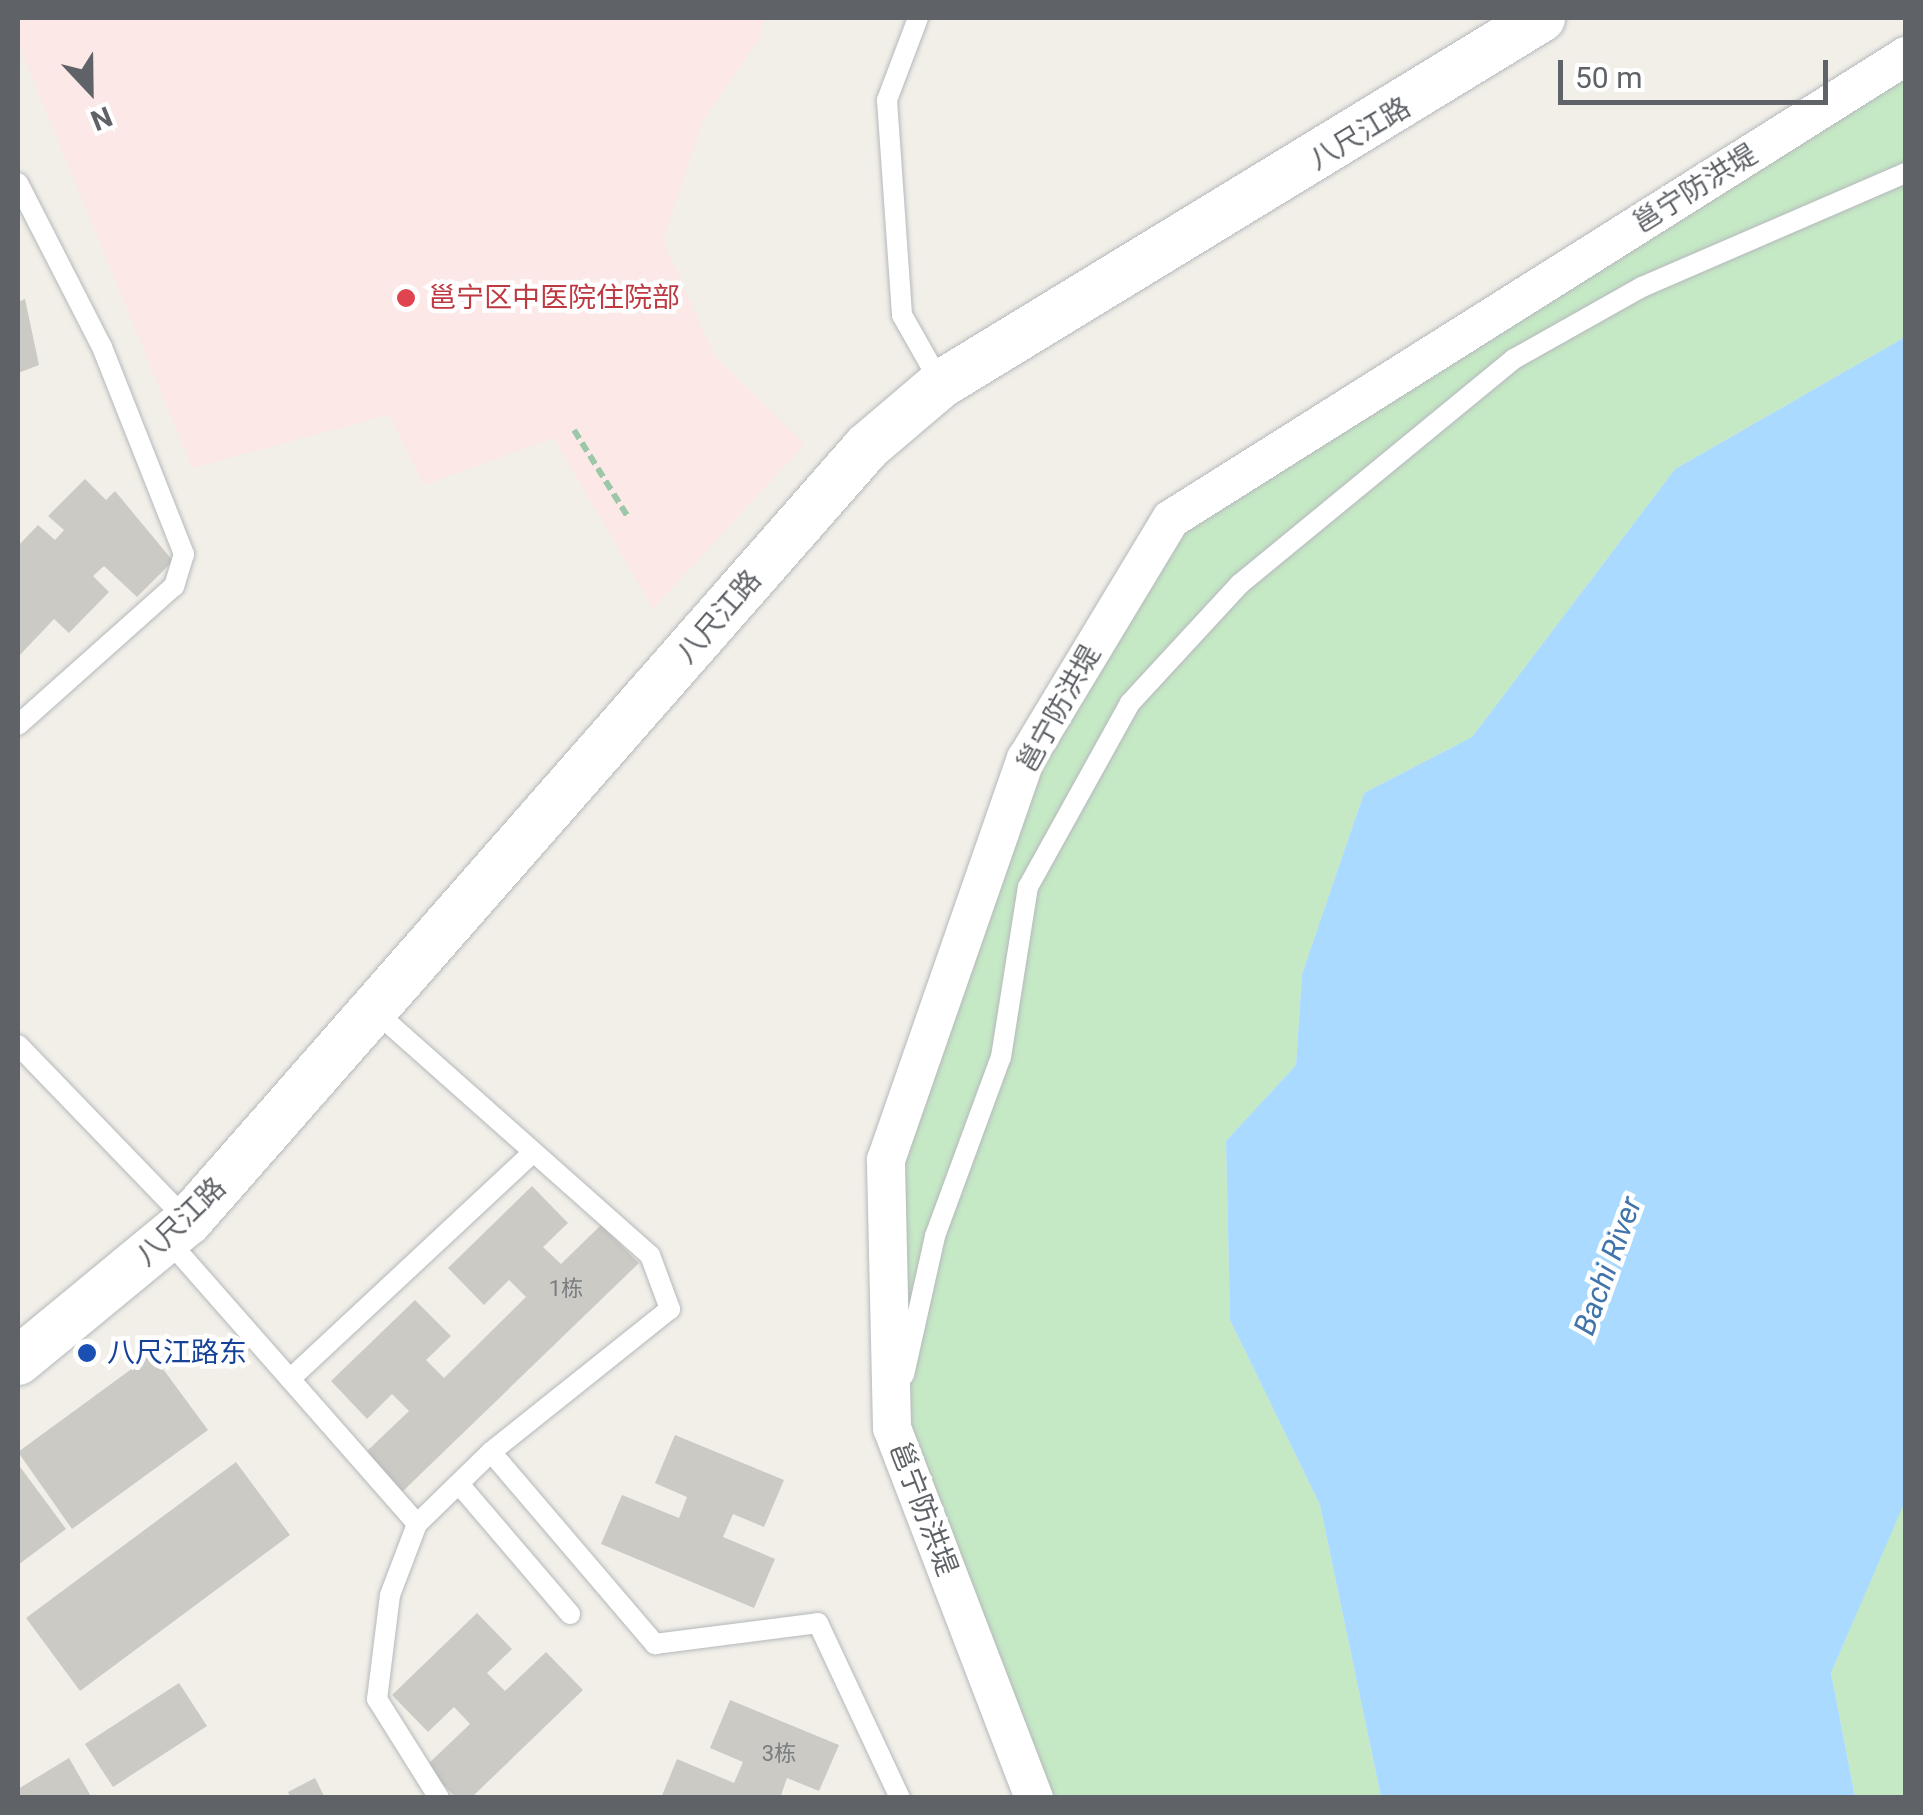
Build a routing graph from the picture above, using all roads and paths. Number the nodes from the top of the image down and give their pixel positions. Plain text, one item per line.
1 (918, 18) edge
2 (1541, 18) edge
3 (1906, 56) edge
4 (1906, 173) edge
5 (18, 183) edge
6 (941, 384) junction
7 (574, 430) dead end
8 (628, 517) dead end
9 (18, 725) edge
10 (376, 1012) junction
11 (18, 1044) edge
12 (532, 1153) junction
13 (178, 1230) junction
14 (18, 1360) edge
15 (290, 1379) junction
16 (892, 1428) junction
17 (490, 1452) junction
18 (459, 1484) junction
19 (418, 1524) junction
20 (570, 1614) dead end
21 (439, 1798) edge
22 (900, 1798) edge
23 (1034, 1798) edge

1 - 6 lane
2 - 6 street, 八尺江路
3 - 16 street, 邕宁防洪堤
4 - 16 lane
5 - 9 lane
6 - 10 street, 八尺江路
7 - 8 path
10 - 12 lane
10 - 13 street, 八尺江路
11 - 13 lane
12 - 15 lane
12 - 17 lane
13 - 14 street, 八尺江路
13 - 15 lane
15 - 19 lane
16 - 23 street, 邕宁防洪堤
17 - 18 lane
17 - 22 lane
18 - 19 lane
18 - 20 lane
19 - 21 lane

